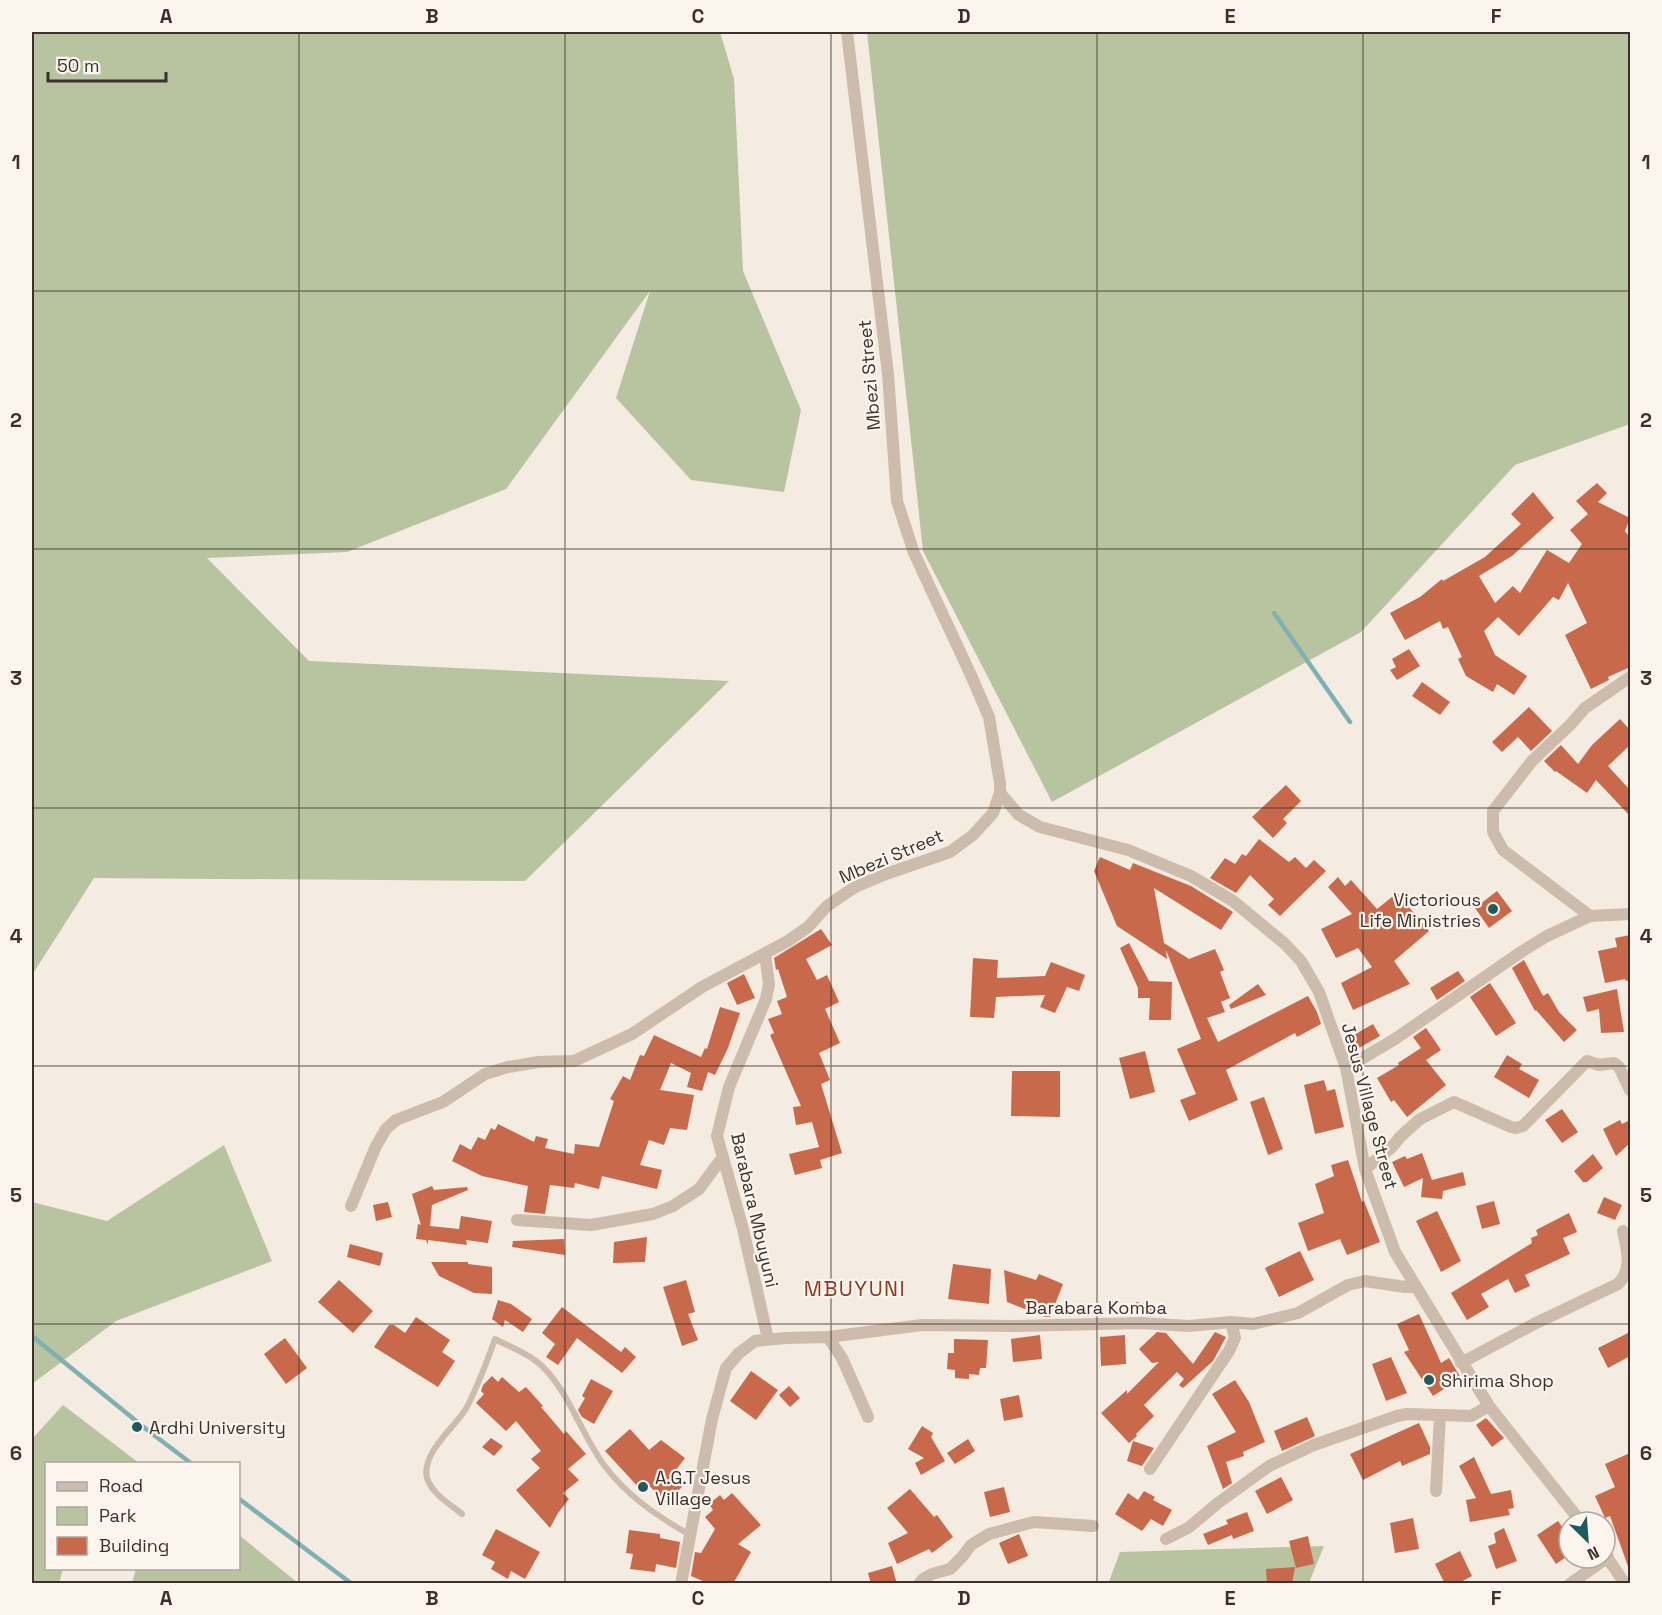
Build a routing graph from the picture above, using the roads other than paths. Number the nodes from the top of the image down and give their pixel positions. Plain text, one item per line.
1 (847, 32) edge
2 (1630, 677) edge
3 (1000, 793) junction
4 (1630, 914) edge
5 (1590, 916) junction
6 (765, 954) junction
7 (1346, 1068) junction
8 (1630, 1090) edge
9 (722, 1158) junction
10 (1365, 1169) junction
11 (351, 1206) dead end
12 (517, 1220) dead end
13 (1623, 1231) dead end
14 (1628, 1278) edge
15 (1416, 1287) junction
16 (1232, 1322) junction
17 (828, 1337) junction
18 (768, 1339) junction
19 (1461, 1364) junction
20 (1489, 1406) junction
21 (1440, 1416) junction
22 (868, 1418) dead end
23 (1150, 1469) dead end
24 (1436, 1491) dead end
25 (1571, 1510) edge
26 (462, 1514) dead end
27 (1093, 1526) dead end
28 (691, 1535) junction
29 (1166, 1539) dead end
30 (1588, 1570) edge
31 (1615, 1570) edge
32 (681, 1584) edge
33 (919, 1584) edge
34 (1570, 1584) edge
35 (1624, 1584) edge

1 - 3 street, Mbezi Street
2 - 5 street
3 - 6 street, Mbezi Street
3 - 7 street, Jesus Village Street
4 - 5 street
5 - 7 street
6 - 9 street, Barabara Mbuyuni
6 - 11 street, Mbezi Street
7 - 10 street, Jesus Village Street
8 - 10 street
9 - 12 street
9 - 18 street, Barabara Mbuyuni
10 - 15 street, Jesus Village Street
13 - 14 street
14 - 19 street
15 - 16 street, Barabara Komba
15 - 19 street, Jesus Village Street
16 - 17 street, Barabara Komba
16 - 23 street
17 - 18 street, Barabara Komba
17 - 22 street
18 - 28 street
19 - 20 street, Jesus Village Street
20 - 21 street
20 - 25 street, Jesus Village Street
21 - 24 street
21 - 29 street
26 - 28 lane
27 - 33 street
28 - 32 street
30 - 34 street
31 - 35 street

